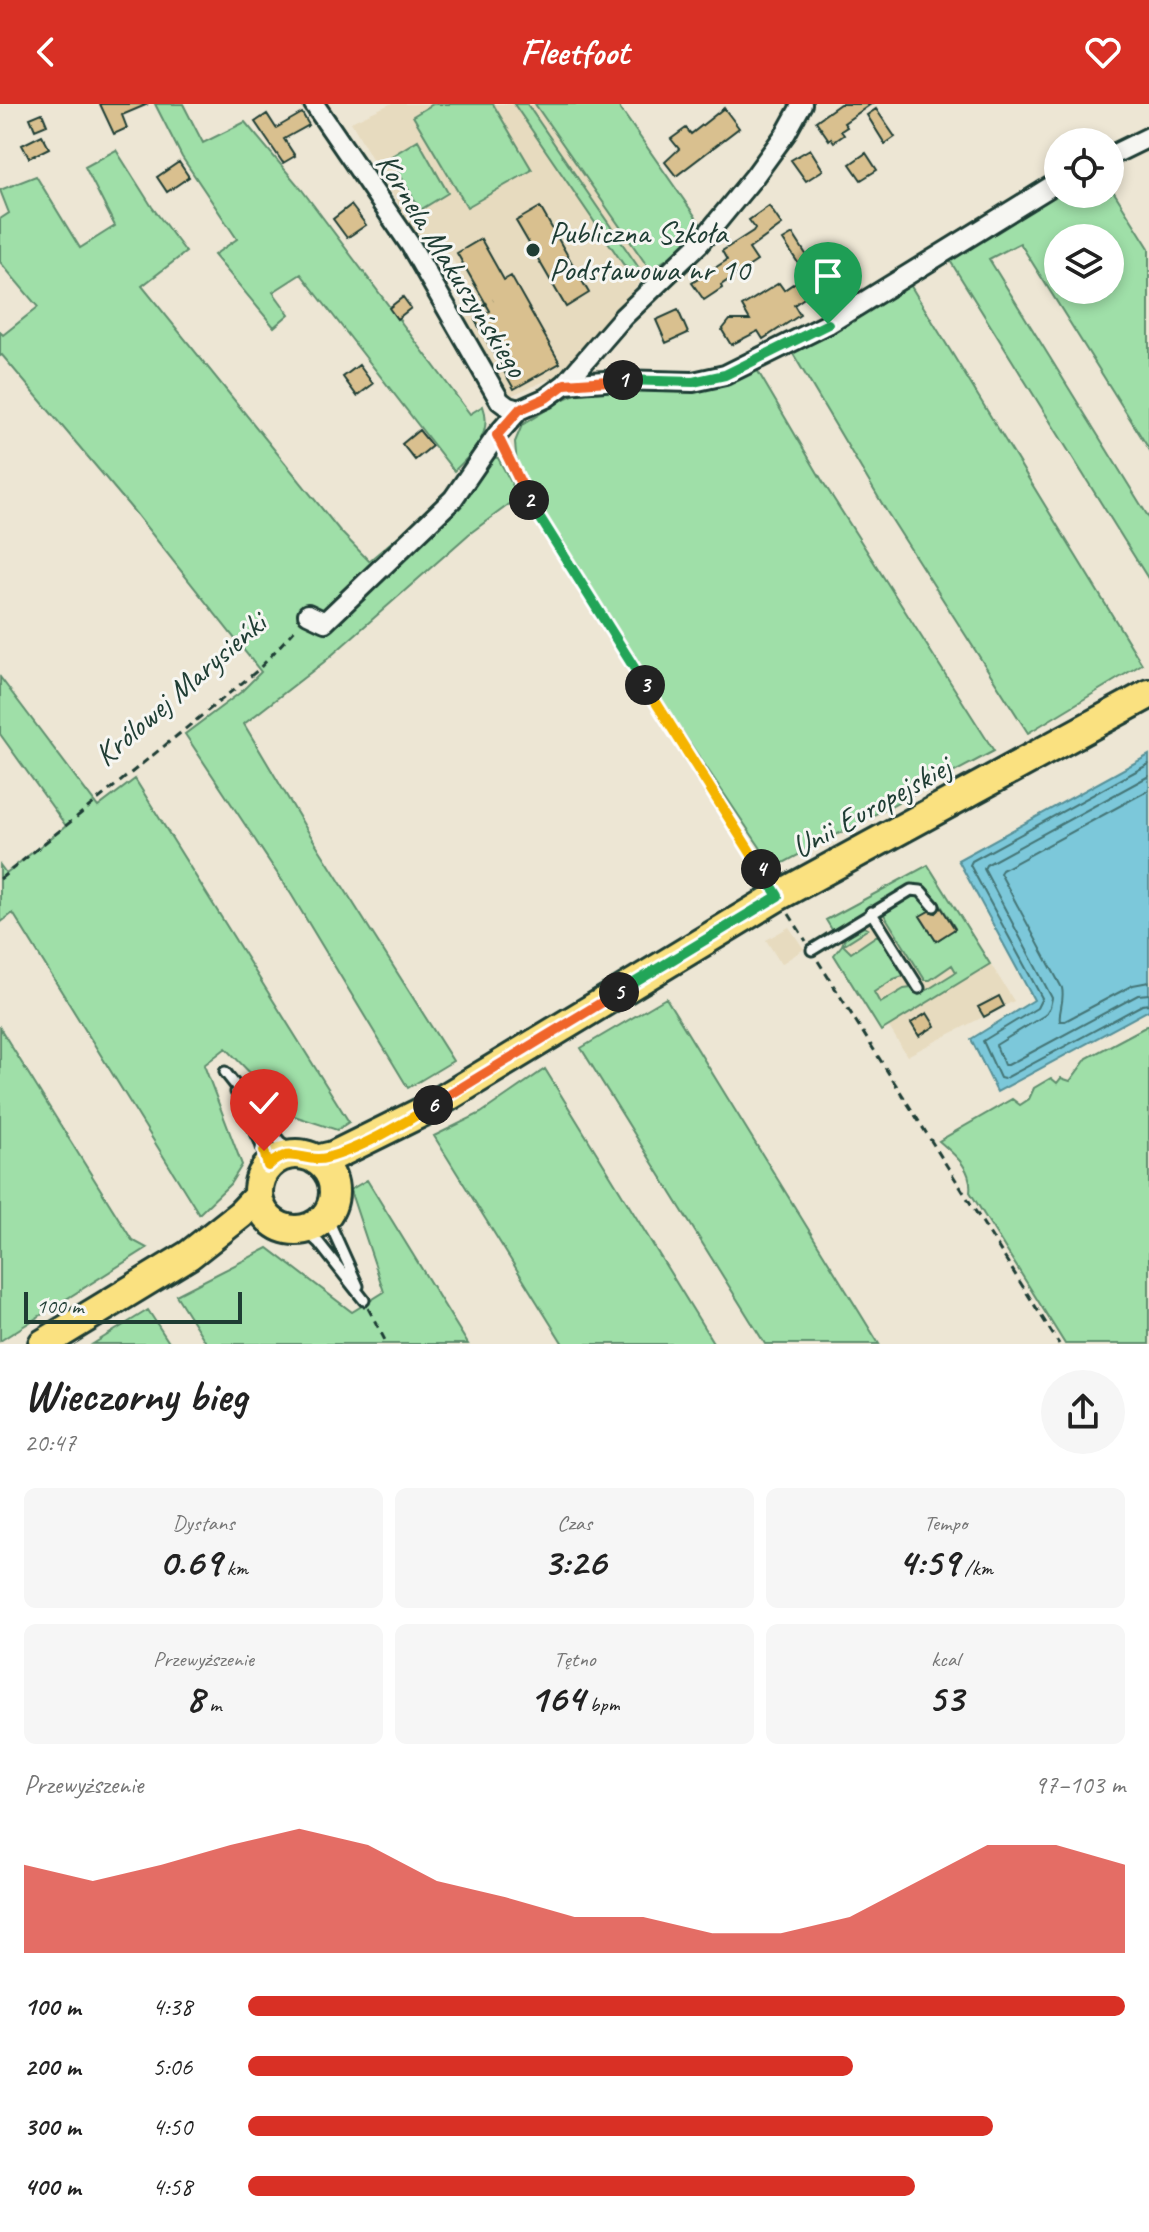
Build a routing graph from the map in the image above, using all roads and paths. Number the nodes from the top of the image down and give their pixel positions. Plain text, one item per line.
1 (314, 104) edge
2 (802, 104) edge
3 (1149, 137) edge
4 (1124, 149) edge
5 (1044, 191) edge
6 (493, 300) dead end
7 (461, 317) dead end
8 (565, 384) junction
9 (519, 410) junction
10 (497, 435) junction
11 (308, 614) joint
12 (1149, 694) edge
13 (0, 879) edge
14 (778, 896) junction
15 (934, 906) dead end
16 (871, 912) junction
17 (812, 950) junction
18 (919, 988) dead end
19 (424, 1111) junction
20 (306, 1157) junction
21 (268, 1166) junction
22 (258, 1196) junction
23 (321, 1211) junction
24 (271, 1221) junction
25 (189, 1255) junction
26 (364, 1300) junction
27 (43, 1344) edge
28 (387, 1344) edge
29 (1059, 1344) edge

1 - 9 street, Kornela Makuszyńskiego
2 - 8 street
3 - 4 street
5 - 8 street
6 - 7 path
8 - 9 street
9 - 10 street, Królowej Marysieńki
10 - 11 street, Królowej Marysieńki
10 - 14 path
11 - 13 path, Królowej Marysieńki
12 - 14 main road, Unii Europejskiej
14 - 17 path
14 - 19 main road, Unii Europejskiej
15 - 16 lane
16 - 17 lane
16 - 18 lane
17 - 29 path
19 - 20 main road, Unii Europejskiej
19 - 23 main road, Unii Europejskiej
20 - 21 main road
20 - 21 lane
20 - 23 main road
21 - 22 main road
22 - 24 main road
22 - 25 main road
23 - 24 main road
23 - 26 lane
23 - 26 lane
24 - 25 main road
25 - 27 main road
26 - 28 path

